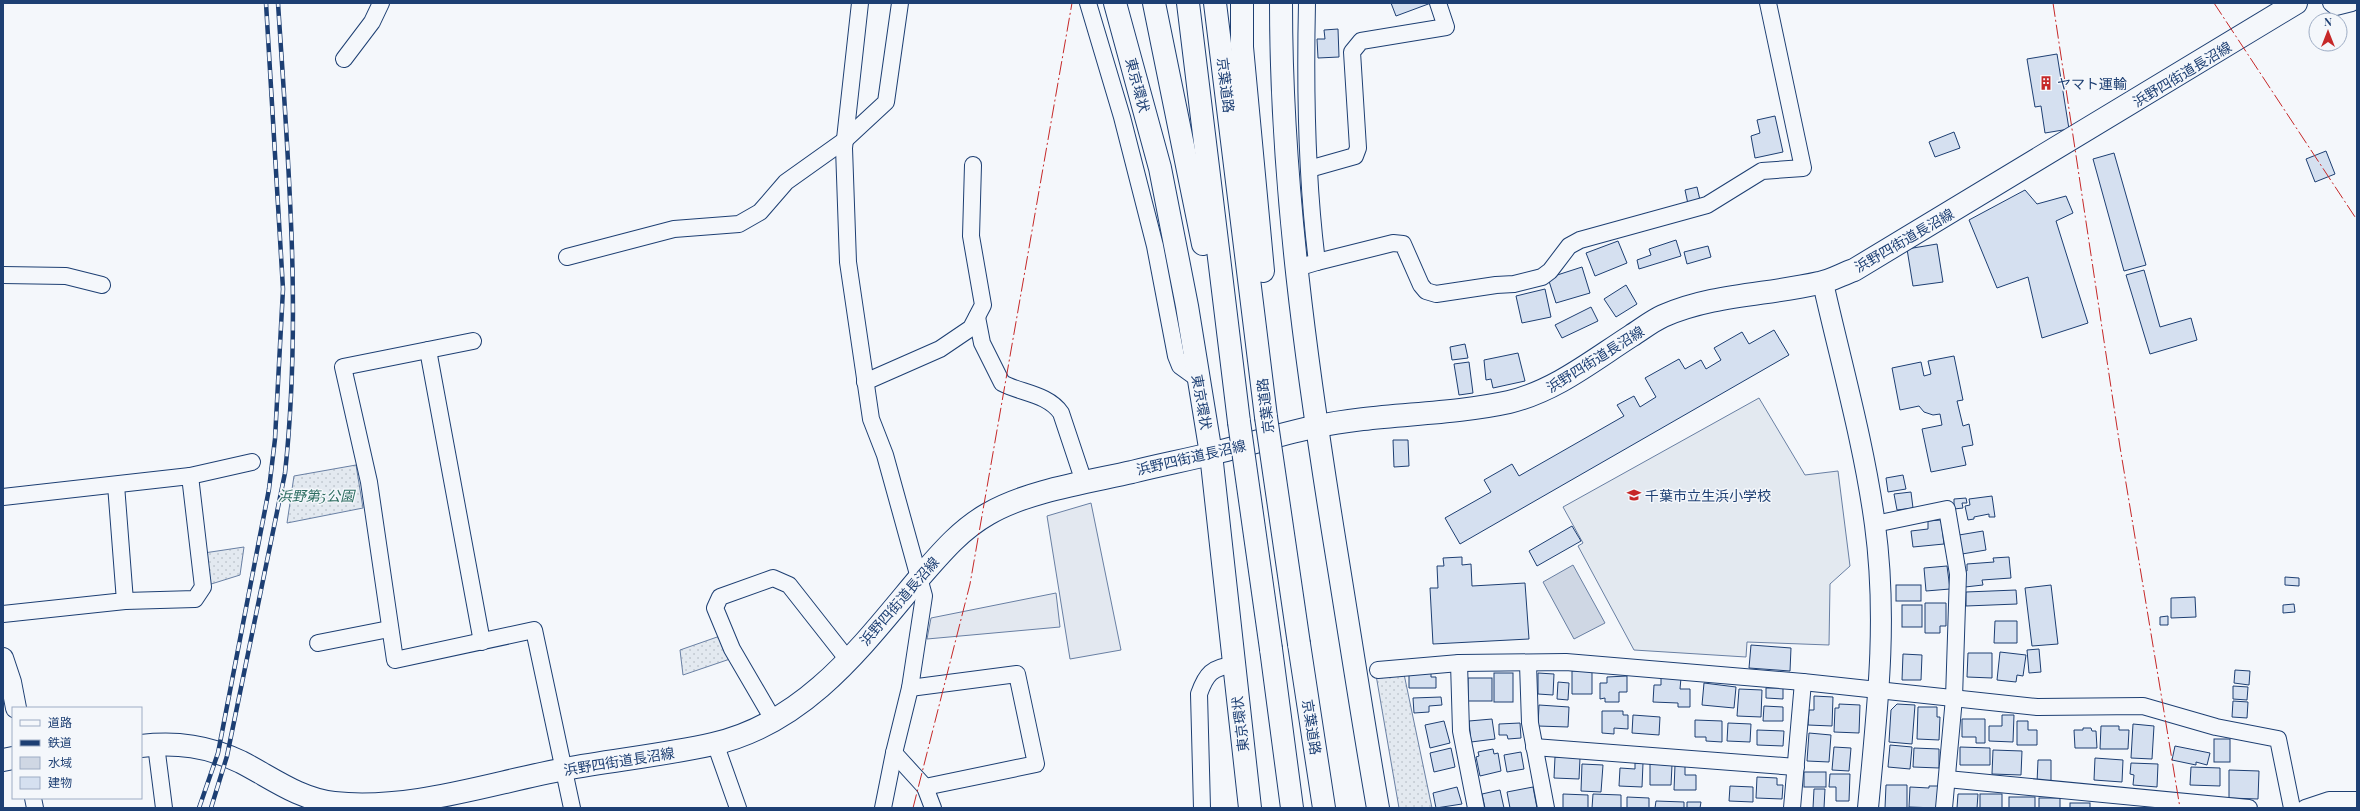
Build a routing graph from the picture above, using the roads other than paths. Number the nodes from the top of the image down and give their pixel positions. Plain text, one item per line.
1 (381, 3) edge
2 (860, 3) edge
3 (900, 3) edge
4 (1088, 3) edge
5 (1115, 3) edge
6 (1154, 3) edge
7 (1188, 3) edge
8 (1215, 3) edge
9 (1242, 3) edge
10 (1281, 3) edge
11 (1307, 3) edge
12 (1438, 3) edge
13 (1768, 3) edge
14 (2296, 3) edge
15 (2331, 3) edge
16 (2352, 3) edge
17 (344, 59) dead end
18 (845, 140) junction
19 (973, 165) dead end
20 (1309, 169) junction
21 (567, 257) dead end
22 (1317, 262) junction
23 (1296, 267) junction
24 (3, 275) edge
25 (1823, 283) junction
26 (102, 285) dead end
27 (977, 317) junction
28 (1228, 338) junction
29 (473, 341) dead end
30 (428, 350) junction
31 (1262, 375) junction
32 (1198, 379) junction
33 (865, 382) junction
34 (1315, 426) junction
35 (1211, 454) junction
36 (252, 462) dead end
37 (190, 476) junction
38 (1084, 482) junction
39 (116, 485) junction
40 (3, 497) edge
41 (1875, 524) junction
42 (920, 577) junction
43 (125, 601) junction
44 (3, 614) edge
45 (389, 629) junction
46 (482, 642) junction
47 (318, 643) dead end
48 (3, 658) edge
49 (848, 660) junction
50 (1459, 663) junction
51 (1528, 664) junction
52 (1234, 665) junction
53 (1378, 670) dead end
54 (1803, 682) junction
55 (910, 688) junction
56 (1879, 690) junction
57 (1954, 698) junction
58 (16, 707) edge
59 (774, 721) junction
60 (715, 743) junction
61 (148, 745) edge
62 (1534, 747) junction
63 (894, 753) junction
64 (1796, 767) junction
65 (564, 769) junction
66 (1947, 779) junction
67 (925, 787) junction
68 (2357, 800) edge
69 (311, 803) edge
70 (2179, 805) edge
71 (164, 808) edge
72 (572, 808) edge
73 (738, 808) edge
74 (883, 808) edge
75 (933, 808) edge
76 (1202, 808) edge
77 (1250, 808) edge
78 (1292, 808) edge
79 (1324, 808) edge
80 (1378, 808) edge
81 (1476, 808) edge
82 (1546, 808) edge
83 (1792, 808) edge
84 (1868, 808) edge
85 (1944, 808) edge
86 (2249, 808) edge
87 (2292, 808) edge
88 (2305, 808) edge

1 - 17 street
2 - 18 street
3 - 18 street
4 - 32 street
5 - 32 main road, 東京環状
6 - 28 main road
7 - 28 main road, 京葉道路
8 - 31 main road, 京葉道路
9 - 31 main road
10 - 23 main road
11 - 20 street
12 - 20 street
13 - 22 street
14 - 25 main road, 浜野四街道長沼線
15 - 16 street
18 - 21 street
18 - 33 street
19 - 27 street
20 - 22 street
22 - 23 street
23 - 34 main road
24 - 26 street
25 - 34 main road, 浜野四街道長沼線
25 - 41 street
27 - 33 street
27 - 38 street
28 - 78 main road, 京葉道路, bridge
29 - 30 street
30 - 45 street
30 - 46 street
31 - 79 main road, 京葉道路, bridge
32 - 35 main road, 東京環状
33 - 42 street
34 - 35 main road, 浜野四街道長沼線
34 - 80 main road
35 - 38 main road, 浜野四街道長沼線
35 - 52 main road, 東京環状
36 - 37 street
37 - 39 street
37 - 43 street
38 - 42 main road, 浜野四街道長沼線
39 - 40 street
39 - 43 street
41 - 56 street
41 - 57 street
42 - 49 main road, 浜野四街道長沼線
42 - 55 street
43 - 44 street
45 - 46 street
45 - 47 street
46 - 65 street
48 - 58 street
49 - 59 main road, 浜野四街道長沼線
49 - 59 street
50 - 51 street
50 - 53 street
50 - 81 street
51 - 54 street
51 - 62 street
52 - 76 street
52 - 77 main road, 東京環状
54 - 56 street
54 - 64 street
55 - 63 street
55 - 67 street
56 - 57 street
56 - 84 street
57 - 66 street
57 - 87 street
59 - 60 main road, 浜野四街道長沼線
60 - 65 main road, 浜野四街道長沼線
60 - 73 street
61 - 69 main road, 浜野四街道長沼線
61 - 71 street
62 - 64 street
62 - 82 street
63 - 67 street
63 - 74 street
64 - 83 street
65 - 69 main road, 浜野四街道長沼線
65 - 72 street
66 - 70 street
66 - 85 street
67 - 75 street
68 - 88 street
70 - 86 street

